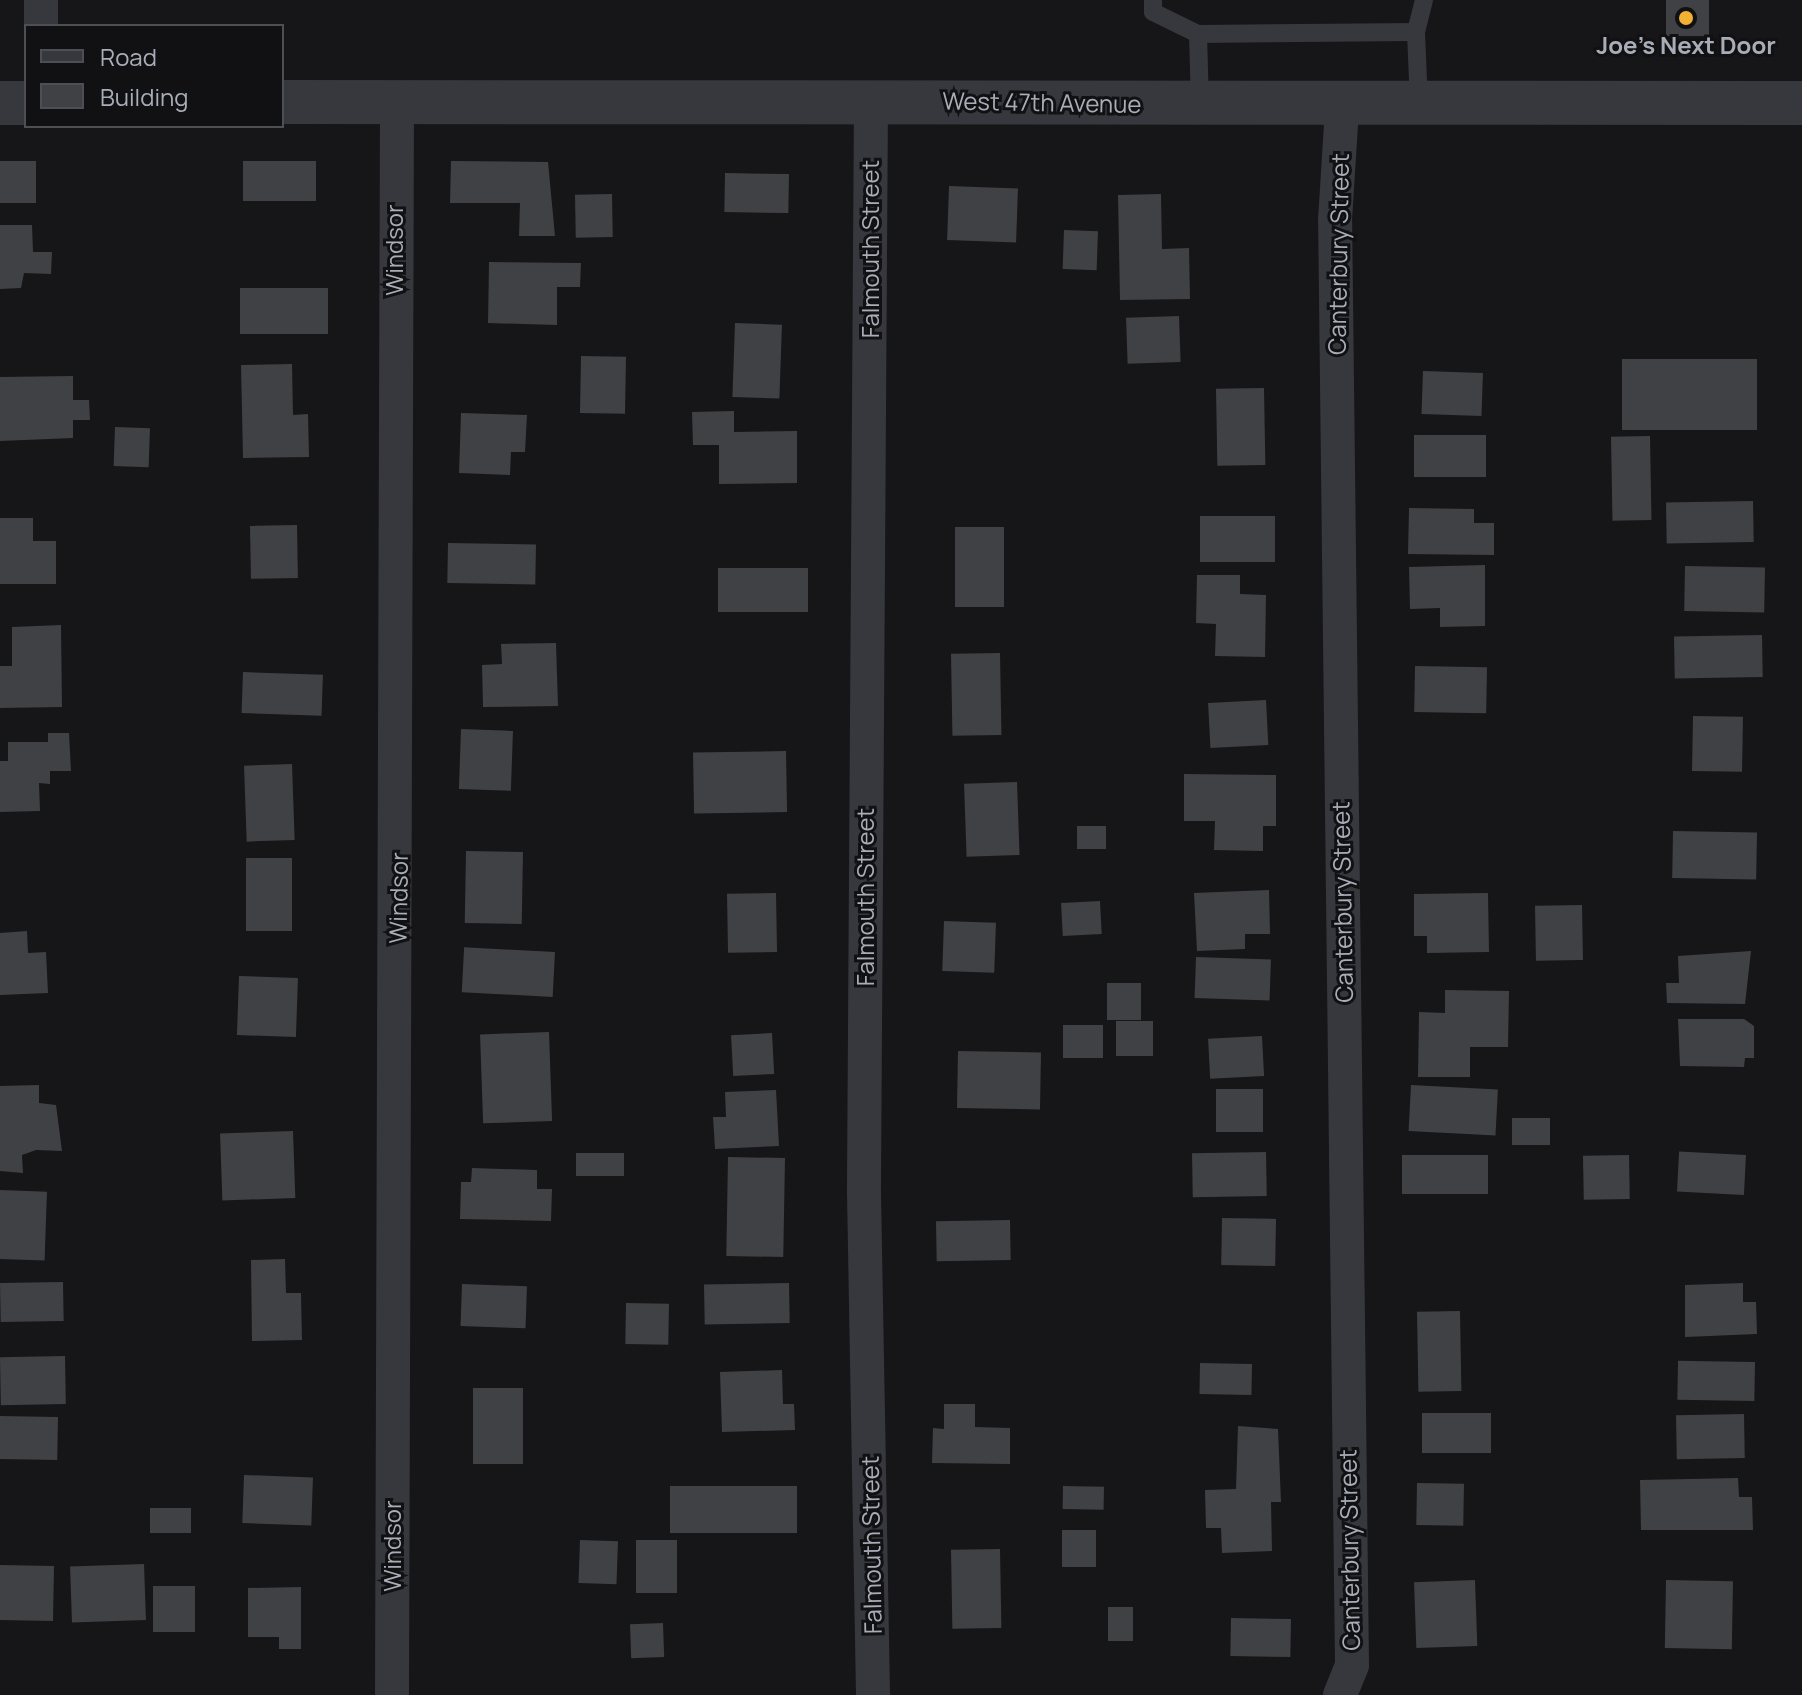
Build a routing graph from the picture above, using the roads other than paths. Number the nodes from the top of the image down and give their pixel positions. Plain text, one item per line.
1 (41, 0) edge
2 (1153, 0) edge
3 (1424, 0) edge
4 (41, 24) edge
5 (1416, 32) junction
6 (1198, 34) junction
7 (871, 99) junction
8 (397, 101) junction
9 (284, 102) edge
10 (0, 103) edge
11 (24, 103) edge
12 (1802, 103) edge
13 (1200, 105) junction
14 (1419, 107) junction
15 (1342, 108) junction
16 (392, 1695) edge
17 (873, 1695) edge
18 (1340, 1695) edge

1 - 4 street
2 - 6 lane
3 - 5 lane
5 - 6 lane
5 - 14 lane
6 - 13 lane
7 - 8 street, West 47th Avenue
7 - 13 street, West 47th Avenue
7 - 17 street, Falmouth Street
8 - 9 street, West 47th Avenue
8 - 16 street, Windsor
10 - 11 street
12 - 14 street, West 47th Avenue
13 - 15 street, West 47th Avenue
14 - 15 street, West 47th Avenue
15 - 18 street, Canterbury Street

